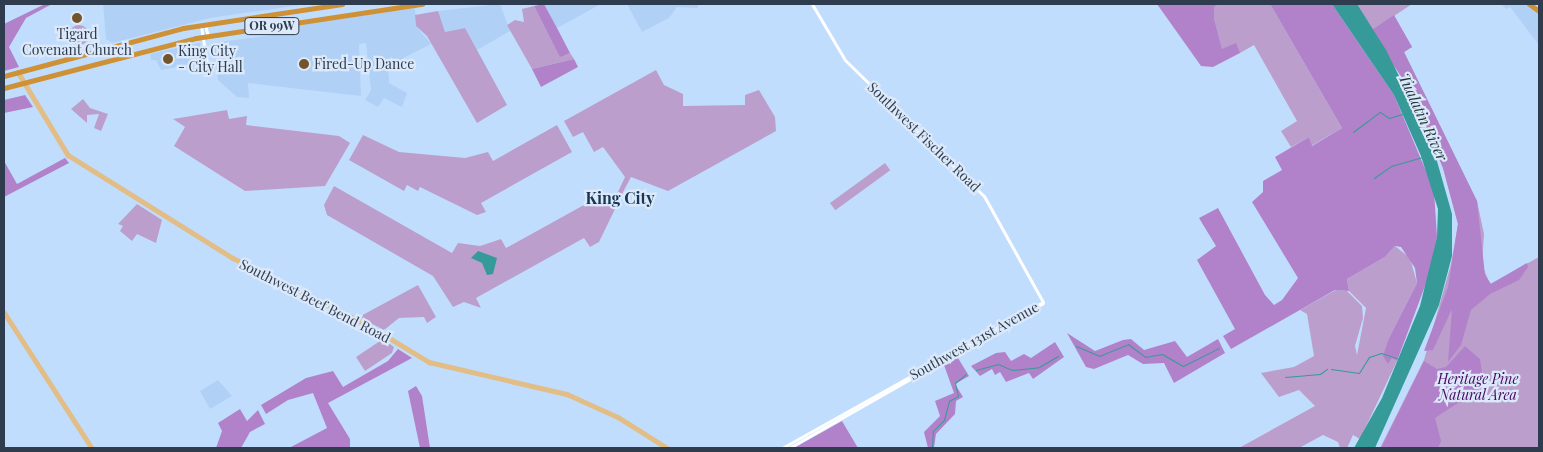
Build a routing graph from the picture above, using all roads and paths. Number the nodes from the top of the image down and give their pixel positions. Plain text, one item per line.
1 (342, 4) edge
2 (422, 4) edge
3 (812, 4) edge
4 (1529, 4) edge
5 (408, 5) edge
6 (1539, 11) edge
7 (203, 25) junction
8 (205, 37) junction
9 (207, 64) dead end
10 (18, 72) junction
11 (4, 76) edge
12 (24, 83) junction
13 (4, 88) edge
14 (1043, 302) junction
15 (4, 312) edge
16 (92, 448) edge
17 (667, 448) edge
18 (782, 448) edge
19 (788, 448) edge

1 - 7 highway, OR 99W
2 - 5 highway, OR 99W
3 - 14 street, Southwest Fischer Road
4 - 6 highway
5 - 8 highway, OR 99W
7 - 8 street
7 - 10 highway, OR 99W
8 - 9 street
8 - 12 highway, OR 99W
10 - 11 highway, OR 99W
10 - 12 main road, Southwest Beef Bend Road
12 - 13 highway, OR 99W
12 - 17 main road, Southwest Beef Bend Road
14 - 18 street, Southwest 131st Avenue
14 - 19 street, Southwest 131st Avenue
15 - 16 main road

